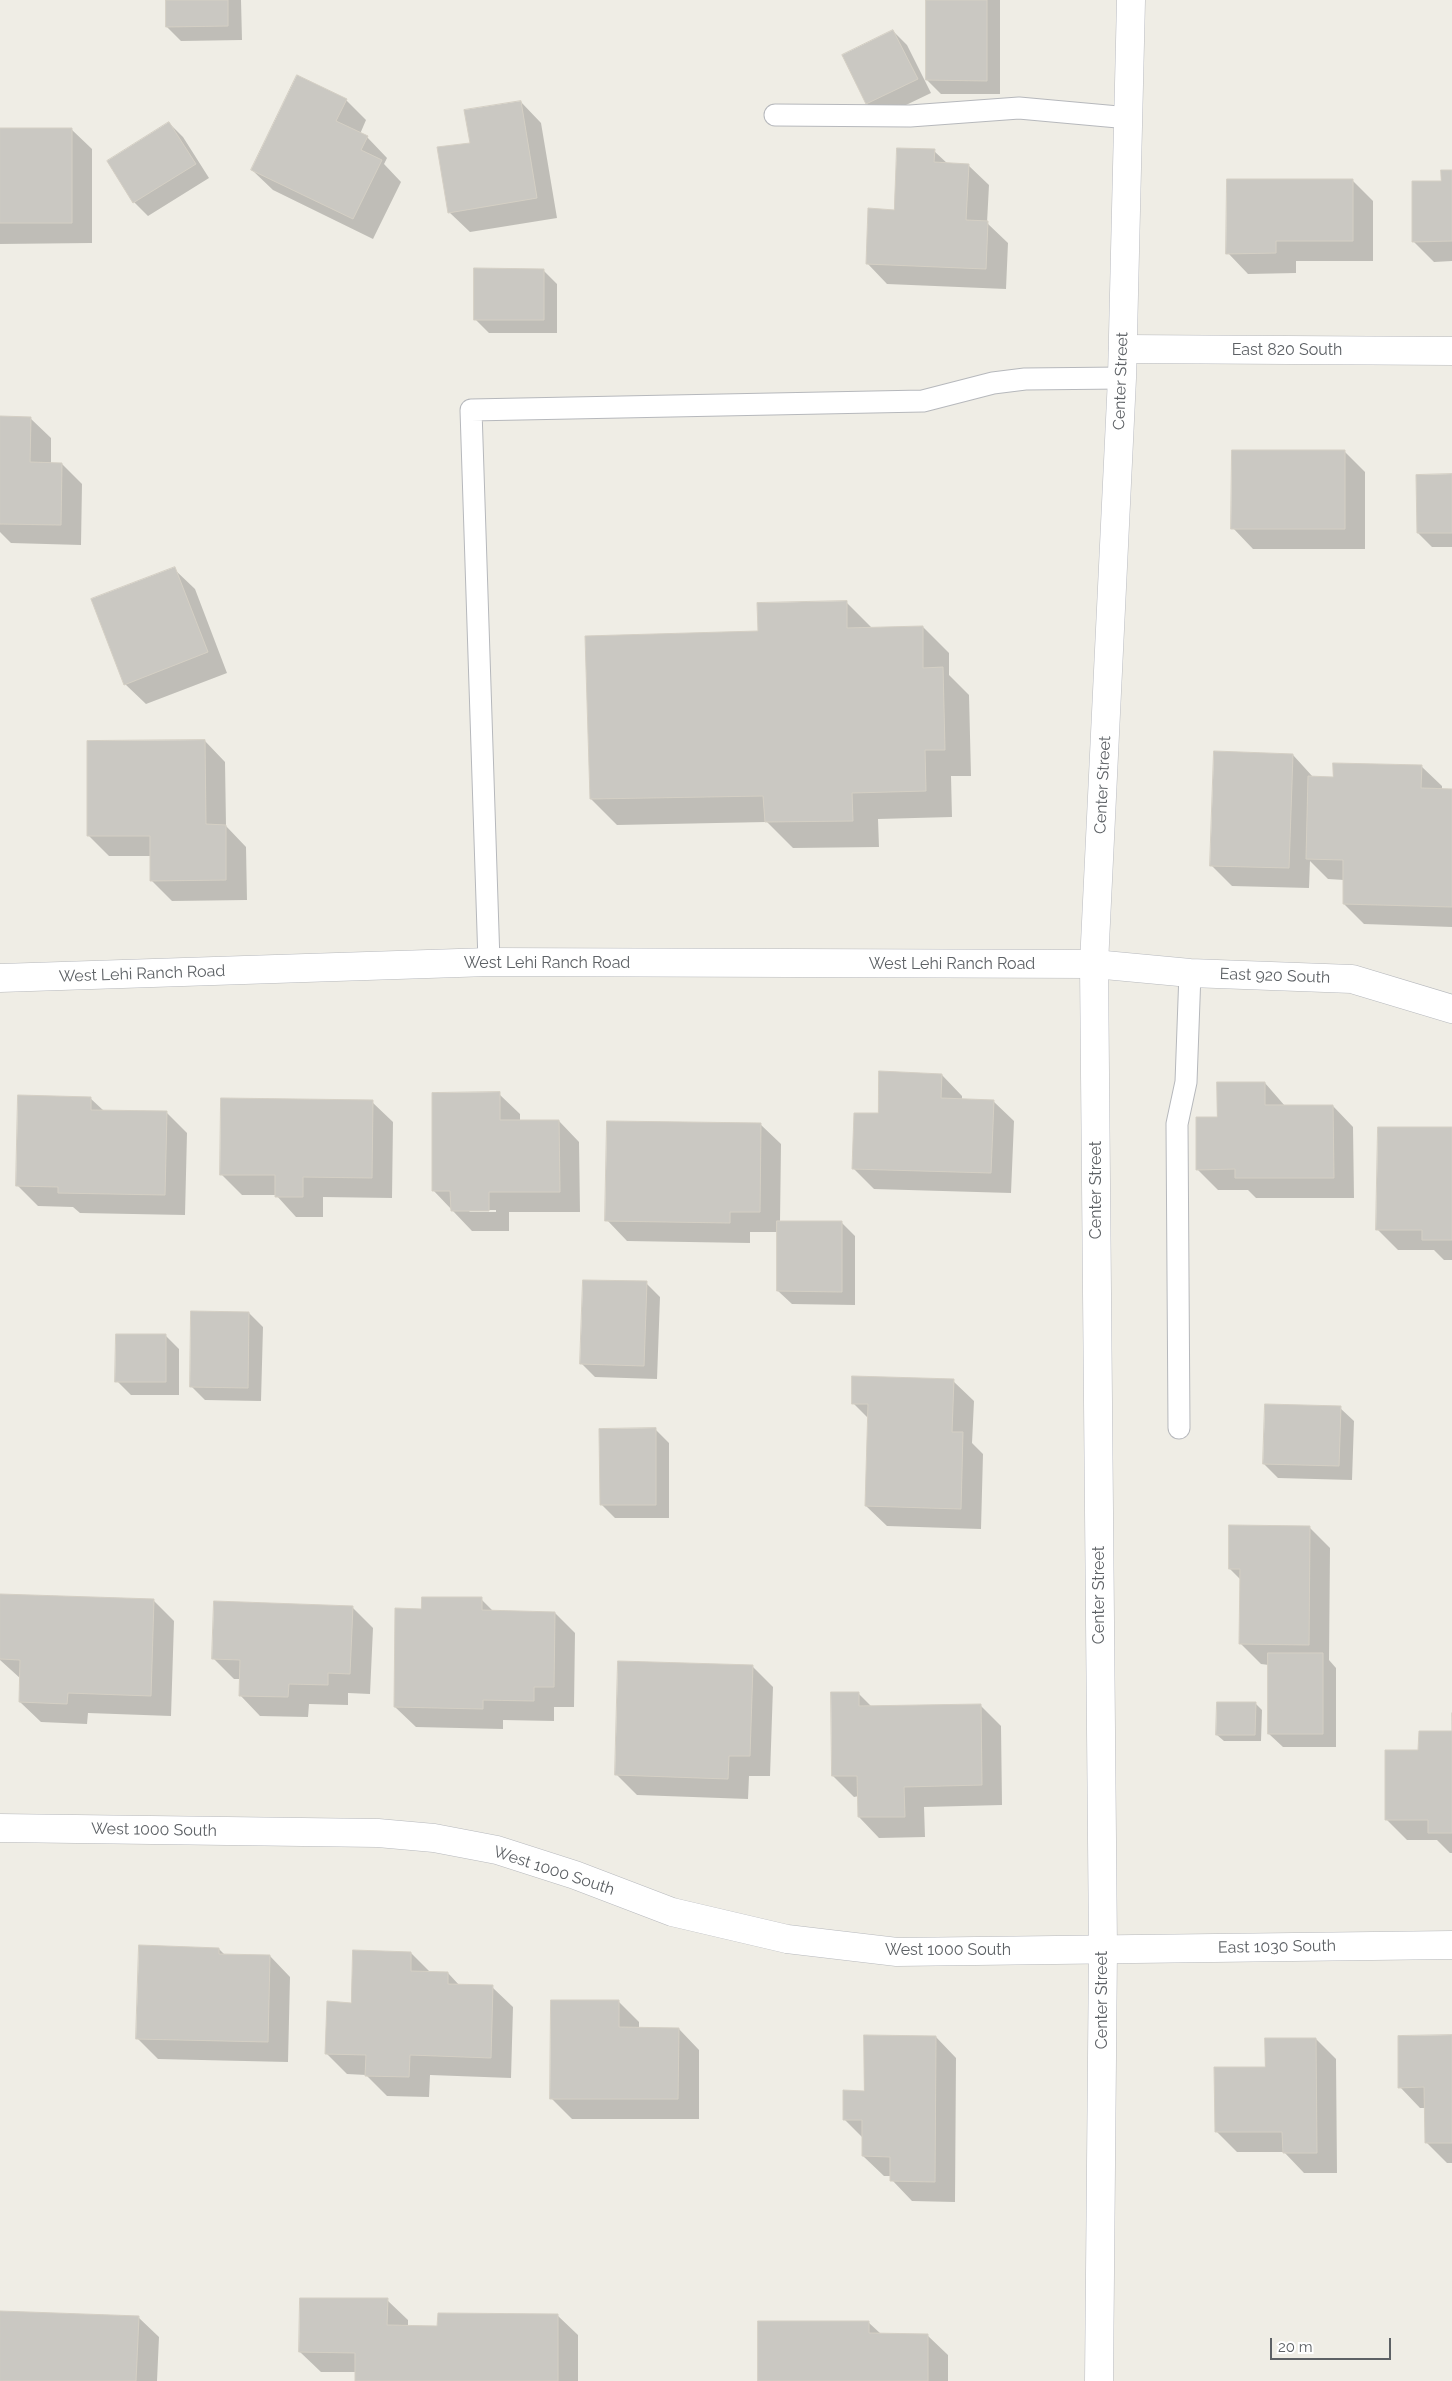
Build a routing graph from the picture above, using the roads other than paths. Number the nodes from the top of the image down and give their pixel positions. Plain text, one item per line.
1 (1131, 0) edge
2 (775, 115) dead end
3 (1128, 118) junction
4 (1123, 349) junction
5 (1452, 352) edge
6 (1122, 378) junction
7 (488, 962) junction
8 (1094, 964) junction
9 (1190, 973) junction
10 (0, 978) edge
11 (1452, 1009) edge
12 (1179, 1428) dead end
13 (0, 1828) edge
14 (1452, 1945) edge
15 (1103, 1950) junction
16 (1099, 2381) edge

1 - 3 street, Center Street
2 - 3 lane
3 - 4 street, Center Street
4 - 5 street, East 820 South
4 - 6 street, Center Street
6 - 7 lane
6 - 8 street, Center Street
7 - 8 street, West Lehi Ranch Road
7 - 10 street, West Lehi Ranch Road
8 - 9 street, East 920 South
8 - 15 street, Center Street
9 - 11 street, East 920 South
9 - 12 lane
13 - 15 street, West 1000 South
14 - 15 street, East 1030 South
15 - 16 street, Center Street

